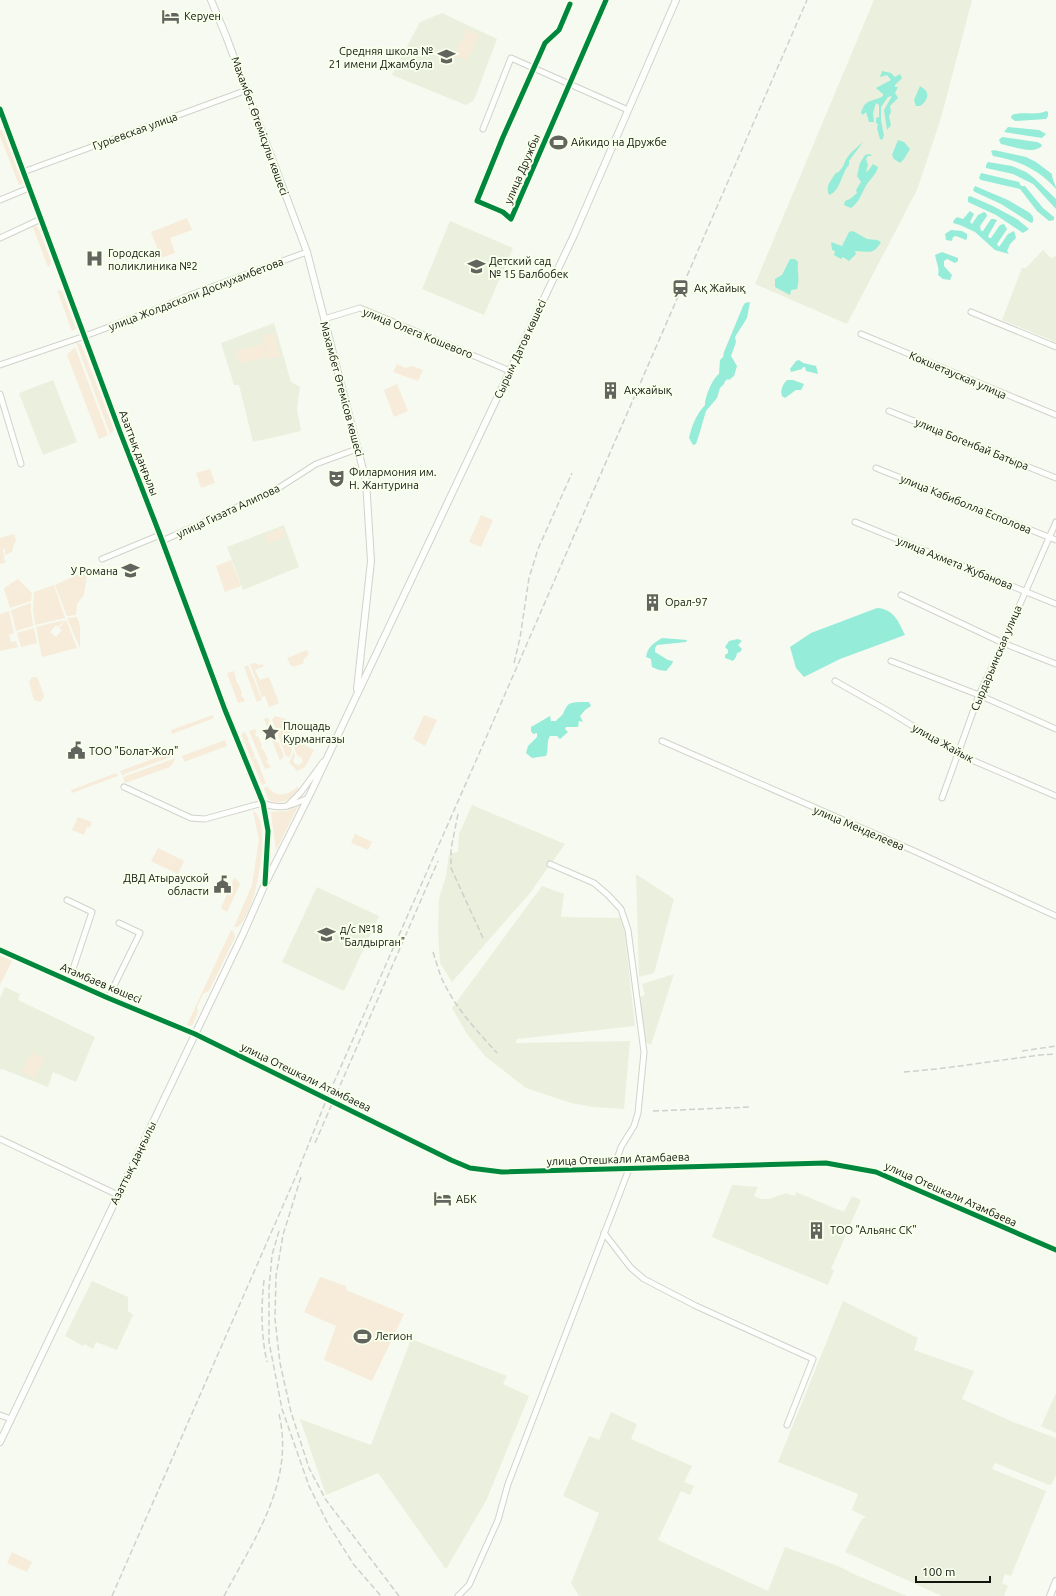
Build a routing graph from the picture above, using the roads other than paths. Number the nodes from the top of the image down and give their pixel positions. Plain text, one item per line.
1 (211, 0) edge
2 (606, 0) edge
3 (676, 0) edge
4 (570, 4) dead end
5 (534, 69) junction
6 (569, 84) junction
7 (247, 90) junction
8 (0, 109) edge
9 (628, 110) junction
10 (483, 129) dead end
11 (23, 172) junction
12 (29, 188) junction
13 (0, 200) edge
14 (41, 219) junction
15 (0, 238) edge
16 (307, 252) junction
17 (970, 312) dead end
18 (324, 319) junction
19 (860, 334) dead end
20 (85, 336) junction
21 (1056, 347) edge
22 (0, 365) edge
23 (510, 371) junction
24 (0, 394) edge
25 (889, 411) dead end
26 (1056, 415) edge
27 (357, 449) junction
28 (22, 464) dead end
29 (876, 468) dead end
30 (1056, 478) edge
31 (855, 522) dead end
32 (1056, 522) edge
33 (161, 538) junction
34 (1049, 538) junction
35 (1056, 540) edge
36 (102, 559) dead end
37 (1025, 591) junction
38 (901, 595) dead end
39 (1056, 604) edge
40 (1003, 643) junction
41 (891, 661) dead end
42 (1056, 664) edge
43 (835, 682) dead end
44 (356, 695) junction
45 (979, 695) junction
46 (1056, 729) edge
47 (662, 741) dead end
48 (958, 754) junction
49 (328, 755) junction
50 (124, 787) dead end
51 (1056, 796) edge
52 (308, 798) junction
53 (942, 798) dead end
54 (263, 803) junction
55 (287, 806) junction
56 (550, 864) dead end
57 (265, 884) junction
58 (67, 900) dead end
59 (1056, 916) edge
60 (119, 923) dead end
61 (0, 950) edge
62 (69, 981) junction
63 (108, 998) junction
64 (195, 1034) junction
65 (0, 1139) edge
66 (614, 1169) junction
67 (629, 1169) junction
68 (118, 1195) junction
69 (604, 1233) junction
70 (1056, 1250) edge
71 (0, 1415) edge
72 (11, 1419) junction
73 (787, 1425) dead end
74 (0, 1442) edge
75 (1056, 1581) edge
76 (458, 1596) edge
77 (1050, 1596) edge

1 - 7 main road, Махамбет Өтемісұлы көшесі
2 - 6 street, улица Дружбы
3 - 9 main road, Сырым Датов көшесі
4 - 5 street, улица Дружбы
5 - 6 street
5 - 6 street, улица Дружбы
5 - 10 street
6 - 9 street
7 - 11 street, Гурьевская улица
7 - 16 main road, Махамбет Өтемісұлы көшесі
8 - 11 street, Азаттық даңғылы
9 - 23 main road, Сырым Датов көшесі
11 - 12 street, Азаттық даңғылы
12 - 13 street
12 - 14 street, Азаттық даңғылы
14 - 15 street
14 - 20 street, Азаттық даңғылы
16 - 18 main road, Махамбет Өтемісов көшесі
16 - 20 street, улица Жолдаскали Досмухамбетова
17 - 21 street
18 - 23 street, улица Олега Кошевого
18 - 27 main road, Махамбет Өтемісов көшесі
19 - 26 street, Кокшетауская улица
20 - 22 street, улица Жолдаскали Досмухамбетова
20 - 33 street, Азаттық даңғылы
23 - 44 main road, Сырым Датов көшесі
24 - 28 street
25 - 30 street, улица Богенбай Батыра
27 - 33 street, улица Гизата Алипова
27 - 44 main road, Махамбет Өтемісов көшесі
29 - 34 street, улица Кабиболла Есполова
31 - 37 street, улица Ахмета Жубанова
32 - 34 street, Сырдарьинская улица
33 - 36 street, улица Гизата Алипова
33 - 54 street, Азаттық даңғылы
34 - 35 street, улица Кабиболла Есполова
34 - 37 street, Сырдарьинская улица
37 - 39 street, улица Ахмета Жубанова
37 - 40 street, Сырдарьинская улица
38 - 40 street
40 - 42 street
40 - 45 street, Сырдарьинская улица
41 - 45 street
43 - 48 street, улица Жайык
44 - 49 main road, Сырым Датов көшесі
45 - 46 street
45 - 48 street, Сырдарьинская улица
47 - 59 street, улица Менделеева
48 - 51 street, улица Жайык
48 - 53 street, Сырдарьинская улица
49 - 52 main road, Сырым Датов көшесі
49 - 55 street
50 - 54 street
52 - 55 street
52 - 57 main road, Азаттық даңғылы
54 - 55 street
54 - 57 street, Азаттық даңғылы
56 - 66 street
57 - 64 main road, Азаттық даңғылы
58 - 62 street
60 - 63 street
61 - 62 street, Атамбаев көшесі
62 - 63 street, Атамбаев көшесі
63 - 64 street, Атамбаев көшесі
64 - 66 street, улица Отешкали Атамбаева
64 - 68 main road, Азаттық даңғылы
65 - 68 street
66 - 67 street, улица Отешкали Атамбаева
67 - 69 street
67 - 70 street, улица Отешкали Атамбаева
68 - 72 main road, Азаттық даңғылы
69 - 73 street
69 - 76 street
71 - 72 street
72 - 74 main road, Азаттық даңғылы
75 - 77 main road

